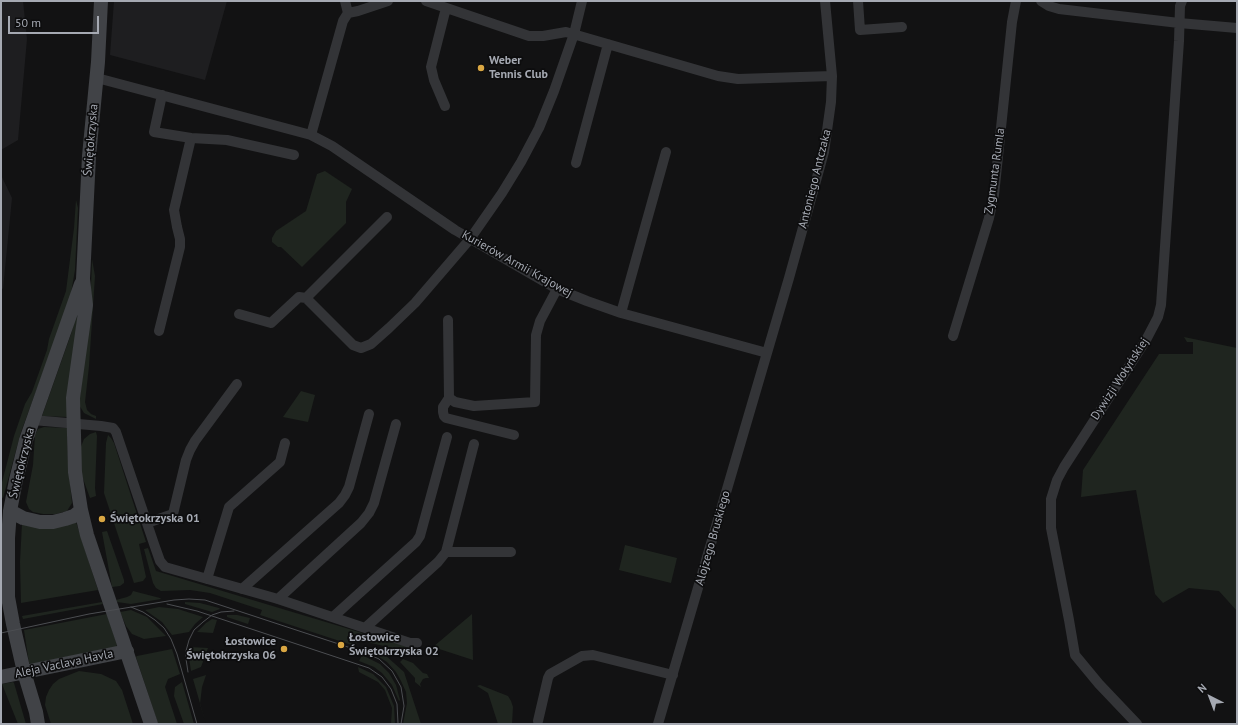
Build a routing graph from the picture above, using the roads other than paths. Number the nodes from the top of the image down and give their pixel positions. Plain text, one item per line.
1 (101, 1) edge
2 (345, 1) edge
3 (388, 1) edge
4 (426, 1) edge
5 (582, 1) edge
6 (825, 1) edge
7 (858, 1) edge
8 (1016, 1) edge
9 (1041, 1) edge
10 (1182, 1) edge
11 (446, 8) junction
12 (348, 12) junction
13 (1179, 23) junction
14 (902, 27) dead end
15 (1237, 28) edge
16 (574, 34) junction
17 (608, 44) junction
18 (832, 76) junction
19 (97, 78) junction
20 (162, 95) junction
21 (445, 106) dead end
22 (311, 135) junction
23 (191, 138) junction
24 (666, 152) dead end
25 (294, 155) dead end
26 (576, 163) dead end
27 (387, 217) dead end
28 (470, 239) junction
29 (83, 279) junction
30 (557, 289) junction
31 (306, 298) junction
32 (621, 313) junction
33 (239, 314) dead end
34 (448, 320) dead end
35 (160, 331) dead end
36 (952, 336) dead end
37 (767, 353) junction
38 (237, 384) dead end
39 (449, 398) junction
40 (369, 414) dead end
41 (33, 420) junction
42 (73, 423) junction
43 (396, 424) dead end
44 (514, 435) dead end
45 (447, 438) dead end
46 (284, 443) dead end
47 (474, 444) dead end
48 (81, 510) junction
49 (10, 511) junction
50 (147, 523) junction
51 (446, 552) junction
52 (511, 552) dead end
53 (207, 579) junction
54 (242, 589) junction
55 (278, 599) junction
56 (333, 617) junction
57 (365, 628) junction
58 (417, 643) dead end
59 (127, 651) junction
60 (24, 672) junction
61 (673, 675) junction
62 (1, 678) edge
63 (538, 721) dead end
64 (38, 724) edge
65 (151, 724) edge
66 (658, 724) edge
67 (1137, 724) edge

1 - 19 main road, Świętokrzyska
2 - 12 street
3 - 12 street
4 - 11 street
5 - 16 street
6 - 18 street, Antoniego Antczaka
7 - 14 street
8 - 36 street, Zygmunta Rumla
9 - 13 street
10 - 13 street, Dywizji Wołyńskiej
11 - 16 street
11 - 21 street
12 - 22 street
13 - 15 street
13 - 67 street, Dywizji Wołyńskiej
16 - 17 street
16 - 28 street
17 - 18 street
17 - 26 street
18 - 37 street, Antoniego Antczaka
19 - 20 street, Kurierów Armii Krajowej
19 - 29 main road, Świętokrzyska
20 - 22 street, Kurierów Armii Krajowej
20 - 23 street
22 - 28 street, Kurierów Armii Krajowej
23 - 25 street
23 - 35 street
24 - 32 street
27 - 31 street
28 - 30 street, Kurierów Armii Krajowej
28 - 31 street
29 - 41 main road, Świętokrzyska
29 - 42 main road, Świętokrzyska
30 - 32 street, Kurierów Armii Krajowej
30 - 39 street
31 - 33 street
32 - 37 street, Kurierów Armii Krajowej
34 - 39 street
37 - 61 street, Alojzego Bruskiego
38 - 50 street
39 - 44 street
40 - 54 street
41 - 42 street
41 - 49 main road, Świętokrzyska
42 - 48 main road, Świętokrzyska
42 - 50 street
43 - 55 street
45 - 56 street
46 - 53 street
47 - 51 street
48 - 49 main road
48 - 59 main road, Świętokrzyska
49 - 60 main road, Świętokrzyska
50 - 53 street
51 - 52 street
51 - 57 street
53 - 54 street
54 - 55 street
55 - 56 street
56 - 57 street
57 - 58 street
59 - 60 main road, Aleja Vaclava Havla
59 - 65 main road, Świętokrzyska
60 - 62 main road, Aleja Vaclava Havla
60 - 64 main road, Świętokrzyska
61 - 63 street
61 - 66 street, Alojzego Bruskiego

